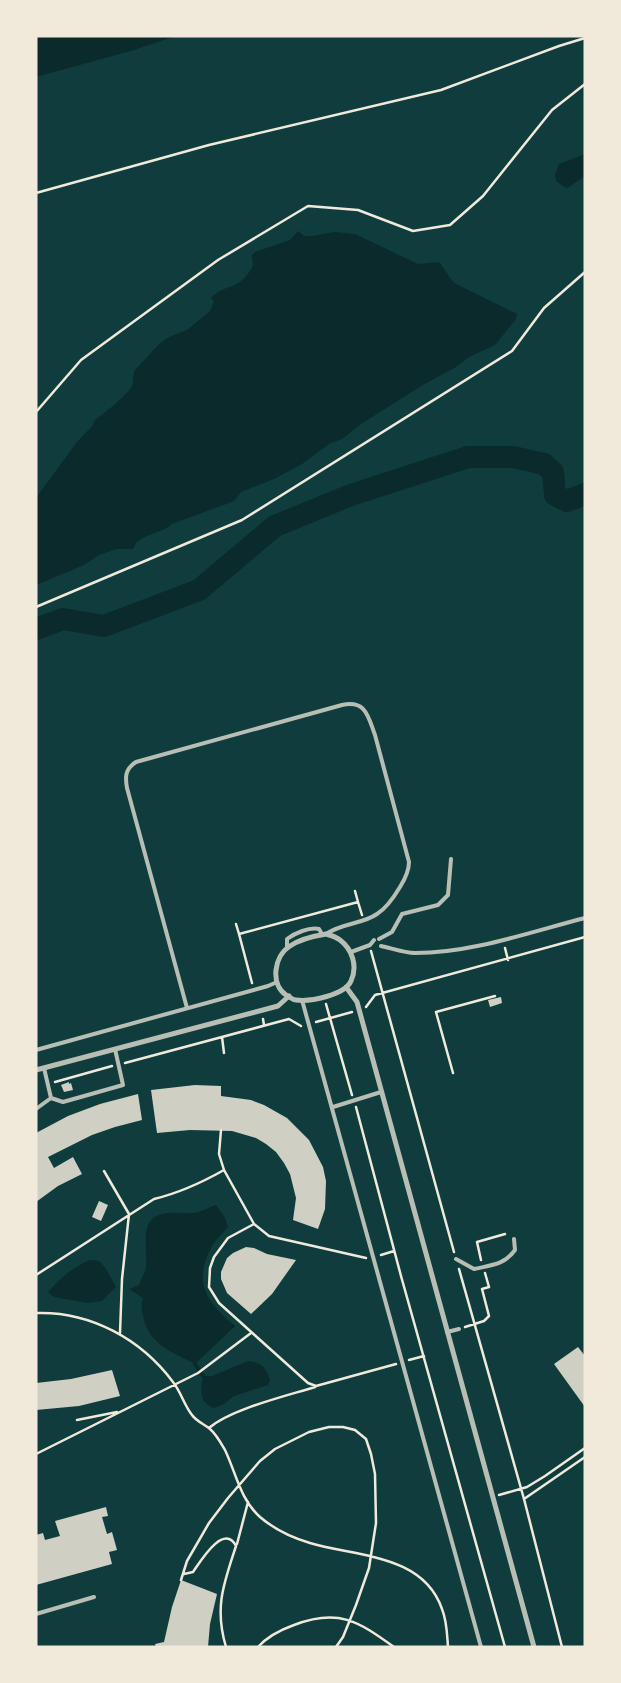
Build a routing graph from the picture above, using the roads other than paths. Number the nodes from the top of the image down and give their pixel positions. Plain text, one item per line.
1 (451, 859) dead end
2 (585, 918) edge
3 (324, 934) junction
4 (370, 945) junction
5 (287, 948) junction
6 (351, 952) junction
7 (277, 982) junction
8 (346, 987) junction
9 (289, 996) junction
10 (302, 1000) junction
11 (186, 1008) junction
12 (115, 1049) junction
13 (36, 1050) edge
14 (44, 1068) junction
15 (36, 1070) edge
16 (382, 1092) junction
17 (51, 1098) junction
18 (333, 1107) junction
19 (36, 1109) edge
20 (514, 1239) dead end
21 (456, 1259) road end
22 (459, 1329) road end
23 (447, 1332) junction
24 (94, 1597) dead end
25 (36, 1614) edge
26 (480, 1647) edge
27 (534, 1647) edge

1 - 4 lane
2 - 4 lane
3 - 5 street
3 - 5 lane
3 - 6 street
3 - 11 lane
4 - 6 lane
5 - 7 street
6 - 8 street
7 - 9 street
7 - 11 lane
8 - 10 street
8 - 16 street
9 - 10 street
9 - 12 street
10 - 18 lane
11 - 13 lane
12 - 14 street
12 - 17 lane
14 - 15 street
14 - 17 lane
16 - 18 lane
16 - 23 street
17 - 19 lane
18 - 26 lane
20 - 21 lane
22 - 23 lane
23 - 27 street
24 - 25 lane

